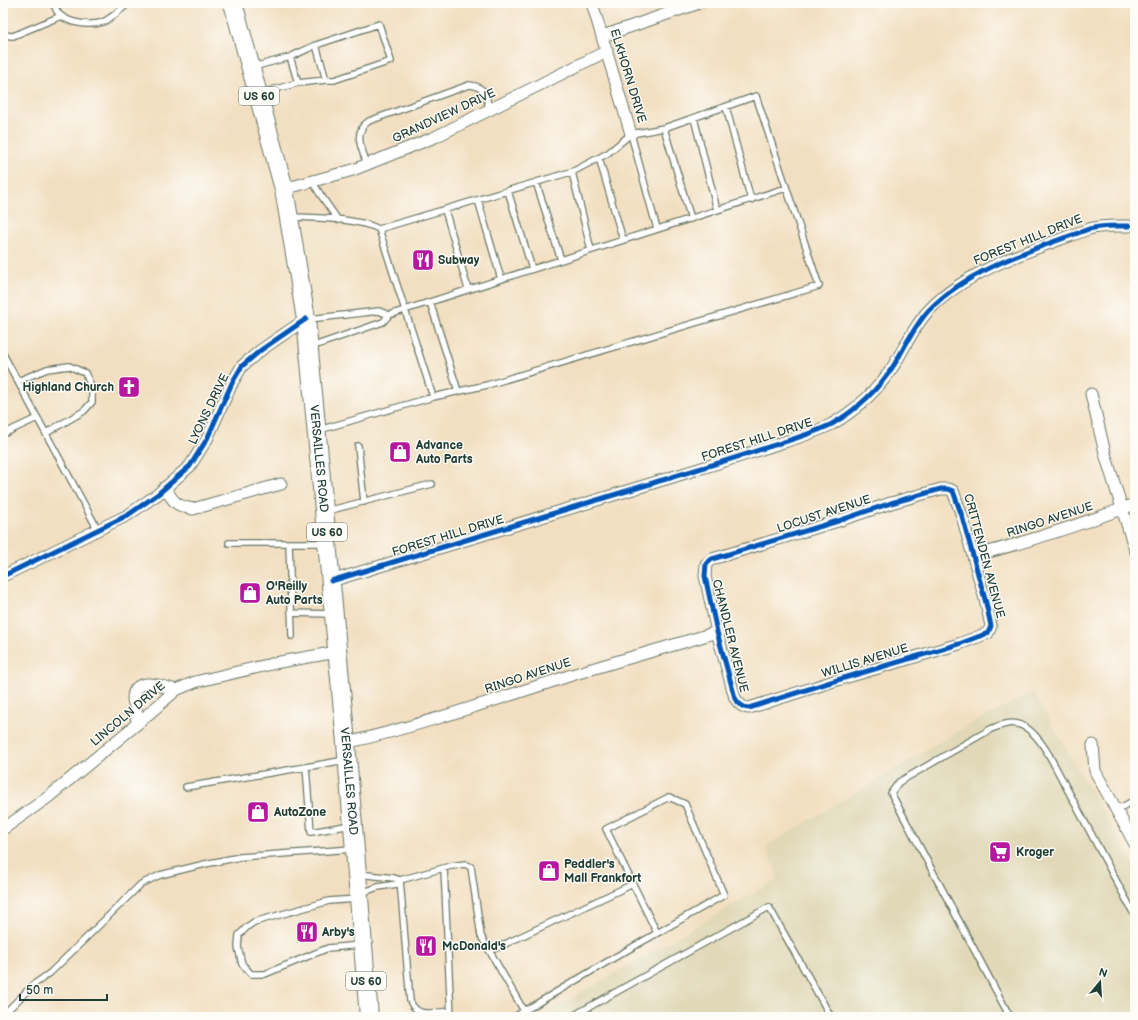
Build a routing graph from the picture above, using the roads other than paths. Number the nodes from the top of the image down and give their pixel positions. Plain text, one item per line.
1 (53, 3) edge
2 (129, 3) edge
3 (233, 3) edge
4 (592, 3) edge
5 (699, 3) edge
6 (61, 16) junction
7 (3, 35) edge
8 (602, 36) junction
9 (316, 45) junction
10 (607, 51) junction
11 (290, 57) junction
12 (251, 68) junction
13 (326, 80) junction
14 (298, 83) junction
15 (258, 94) junction
16 (726, 107) junction
17 (489, 110) junction
18 (694, 118) junction
19 (664, 128) junction
20 (631, 134) junction
21 (599, 158) junction
22 (367, 164) junction
23 (572, 172) junction
24 (312, 181) junction
25 (536, 182) junction
26 (786, 188) junction
27 (284, 189) junction
28 (508, 191) junction
29 (478, 200) junction
30 (750, 200) junction
31 (445, 210) junction
32 (718, 210) junction
33 (289, 217) junction
34 (690, 219) junction
35 (338, 220) junction
36 (1129, 226) dead end
37 (379, 229) junction
38 (658, 229) junction
39 (623, 240) junction
40 (591, 250) junction
41 (560, 260) junction
42 (532, 269) junction
43 (501, 279) junction
44 (468, 290) junction
45 (430, 302) junction
46 (405, 310) junction
47 (389, 315) junction
48 (306, 319) junction
49 (309, 348) junction
50 (3, 354) edge
51 (5, 361) edge
52 (18, 381) junction
53 (458, 391) junction
54 (1091, 394) dead end
55 (433, 397) junction
56 (37, 418) junction
57 (317, 431) junction
58 (46, 433) junction
59 (3, 434) edge
60 (358, 446) dead end
61 (282, 484) dead end
62 (432, 484) dead end
63 (165, 487) junction
64 (950, 490) joint
65 (364, 502) junction
66 (1135, 504) edge
67 (1122, 509) junction
68 (325, 512) junction
69 (98, 530) junction
70 (228, 543) dead end
71 (289, 543) junction
72 (328, 543) junction
73 (1135, 550) edge
74 (973, 556) junction
75 (706, 564) joint
76 (3, 576) edge
77 (332, 581) junction
78 (291, 613) junction
79 (334, 614) junction
80 (989, 630) joint
81 (717, 632) junction
82 (292, 636) dead end
83 (337, 652) junction
84 (176, 690) junction
85 (746, 708) joint
86 (137, 724) junction
87 (1094, 745) dead end
88 (347, 751) junction
89 (306, 767) junction
90 (186, 787) dead end
91 (1135, 800) edge
92 (1116, 810) junction
93 (353, 825) junction
94 (3, 830) edge
95 (1135, 844) edge
96 (355, 849) junction
97 (444, 868) junction
98 (357, 874) junction
99 (400, 880) junction
100 (633, 884) junction
101 (359, 896) junction
102 (1135, 916) edge
103 (657, 933) junction
104 (363, 945) junction
105 (490, 951) junction
106 (524, 1011) junction
107 (451, 1014) edge
108 (3, 1015) edge
109 (369, 1017) edge
110 (514, 1017) edge
111 (571, 1017) edge
112 (831, 1017) edge
113 (1010, 1017) edge

1 - 6 lane
2 - 6 lane
3 - 12 highway, VERSAILLES ROAD / US 60
4 - 8 street, ELKHORN DRIVE
5 - 8 street
6 - 7 lane
8 - 10 street, ELKHORN DRIVE
9 - 11 lane
9 - 13 lane
9 - 13 lane
10 - 17 street, GRANDVIEW DRIVE
10 - 20 street, ELKHORN DRIVE
11 - 12 lane
11 - 14 lane
12 - 15 highway, VERSAILLES ROAD / US 60
13 - 14 lane
14 - 15 lane
15 - 27 highway, VERSAILLES ROAD / US 60
16 - 18 lane
16 - 26 lane
16 - 30 lane
17 - 22 street, GRANDVIEW DRIVE
17 - 22 lane
18 - 19 lane
18 - 32 lane
19 - 20 lane
19 - 34 lane
20 - 21 lane
20 - 38 lane
21 - 23 lane
21 - 39 lane
22 - 24 street, GRANDVIEW DRIVE
23 - 25 lane
23 - 40 lane
24 - 27 street, GRANDVIEW DRIVE
24 - 35 lane
25 - 28 lane
25 - 41 lane
26 - 30 lane
26 - 53 lane
27 - 33 highway, VERSAILLES ROAD / US 60
28 - 29 lane
28 - 42 lane
29 - 31 lane
29 - 43 lane
30 - 32 lane
31 - 37 lane
31 - 44 lane
32 - 34 lane
33 - 35 lane
33 - 48 highway, VERSAILLES ROAD / US 60
34 - 38 lane
35 - 37 lane
36 - 77 street, FOREST HILL DRIVE
37 - 46 lane
38 - 39 lane
39 - 40 lane
40 - 41 lane
41 - 42 lane
42 - 43 lane
43 - 44 lane
44 - 45 lane
45 - 46 lane
45 - 53 lane
46 - 47 lane
46 - 55 lane
47 - 48 lane
47 - 49 lane
48 - 49 highway, VERSAILLES ROAD / US 60
48 - 63 street, LYONS DRIVE
49 - 57 highway, VERSAILLES ROAD / US 60
50 - 51 lane
51 - 52 lane
52 - 56 lane
52 - 58 lane
53 - 55 lane
54 - 67 street
55 - 57 lane
56 - 58 lane
56 - 59 lane
57 - 68 highway, VERSAILLES ROAD / US 60
58 - 69 lane
60 - 65 lane
61 - 63 street
62 - 65 lane
63 - 69 street, LYONS DRIVE
64 - 74 street, CRITTENDEN AVENUE
64 - 75 street, LOCUST AVENUE
65 - 68 lane
66 - 67 street, RINGO AVENUE
67 - 73 street
67 - 74 street, RINGO AVENUE
68 - 72 highway, VERSAILLES ROAD / US 60
69 - 76 street, LYONS DRIVE
70 - 71 lane
71 - 72 lane
71 - 78 lane
72 - 77 highway, VERSAILLES ROAD / US 60
74 - 80 street, CRITTENDEN AVENUE
75 - 81 street, CHANDLER AVENUE
77 - 79 highway, VERSAILLES ROAD / US 60
78 - 79 lane
78 - 82 lane
79 - 83 highway, VERSAILLES ROAD / US 60
80 - 85 street, WILLIS AVENUE
81 - 85 street, CHANDLER AVENUE
81 - 88 street, RINGO AVENUE
83 - 84 street, LINCOLN DRIVE
83 - 88 highway, VERSAILLES ROAD / US 60
84 - 86 street, LINCOLN DRIVE
84 - 86 street
86 - 94 street, LINCOLN DRIVE
87 - 92 street
88 - 89 lane
88 - 93 highway, VERSAILLES ROAD / US 60
89 - 90 lane
89 - 93 lane
91 - 92 lane
92 - 95 street
93 - 96 highway, VERSAILLES ROAD / US 60
96 - 98 highway, VERSAILLES ROAD / US 60
96 - 108 lane
97 - 99 lane
97 - 105 lane
97 - 107 lane
98 - 99 lane
98 - 101 highway, VERSAILLES ROAD / US 60
99 - 101 lane
99 - 107 lane
100 - 103 lane
100 - 103 lane
100 - 105 lane
101 - 104 highway, VERSAILLES ROAD / US 60
101 - 104 lane
102 - 113 lane
103 - 106 lane
104 - 109 highway, VERSAILLES ROAD / US 60
105 - 106 lane
106 - 110 lane
111 - 112 lane

